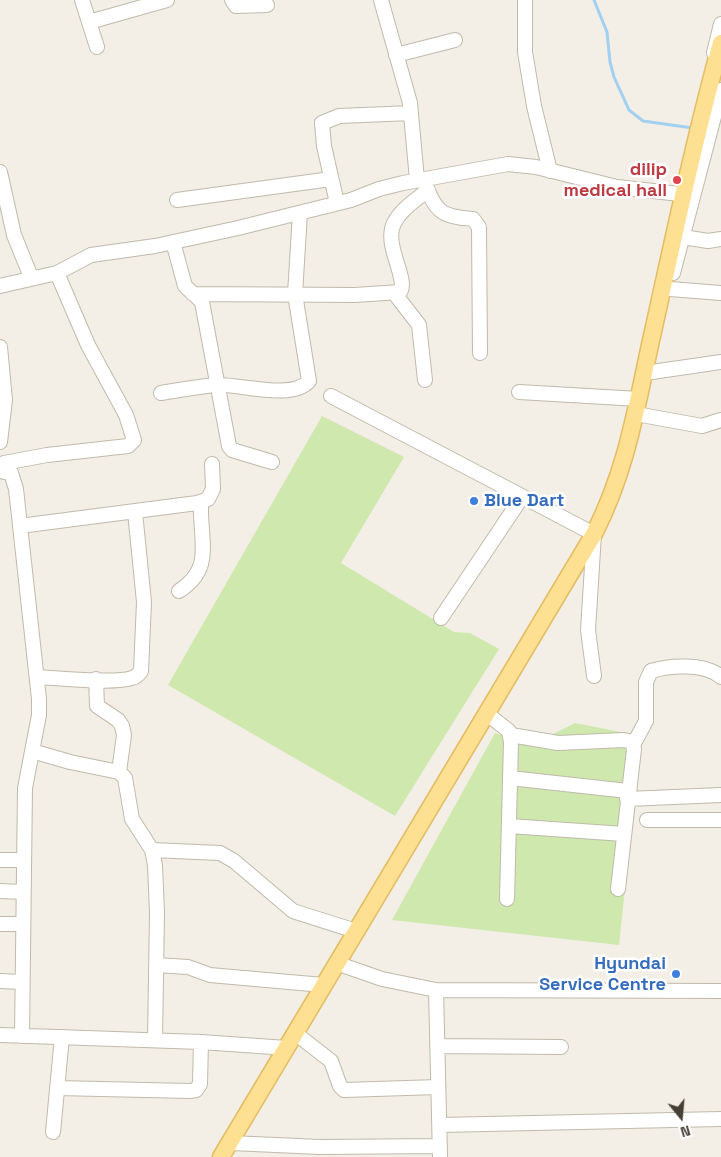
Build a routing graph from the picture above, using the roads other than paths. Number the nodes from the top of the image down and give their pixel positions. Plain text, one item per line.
1 (82, 0) edge
2 (167, 0) edge
3 (232, 0) edge
4 (381, 0) edge
5 (525, 0) edge
6 (267, 5) dead end
7 (89, 22) junction
8 (721, 24) edge
9 (455, 40) dead end
10 (721, 43) edge
11 (97, 47) dead end
12 (396, 55) junction
13 (721, 68) edge
14 (721, 90) edge
15 (411, 113) junction
16 (703, 129) junction
17 (550, 171) junction
18 (0, 172) edge
19 (331, 178) junction
20 (422, 183) junction
21 (680, 194) junction
22 (176, 200) dead end
23 (337, 204) junction
24 (300, 213) junction
25 (683, 238) junction
26 (721, 239) edge
27 (173, 242) junction
28 (57, 273) junction
29 (31, 277) junction
30 (0, 286) edge
31 (670, 289) junction
32 (721, 293) edge
33 (193, 294) junction
34 (295, 294) junction
35 (396, 294) junction
36 (0, 347) edge
37 (650, 347) junction
38 (480, 353) dead end
39 (721, 362) edge
40 (645, 373) junction
41 (426, 380) dead end
42 (217, 385) junction
43 (161, 392) dead end
44 (519, 392) dead end
45 (331, 396) dead end
46 (638, 407) junction
47 (721, 420) edge
48 (0, 442) edge
49 (0, 447) edge
50 (272, 462) dead end
51 (212, 464) dead end
52 (3, 468) edge
53 (522, 497) junction
54 (197, 503) junction
55 (135, 512) junction
56 (20, 526) junction
57 (594, 534) junction
58 (180, 591) dead end
59 (441, 618) dead end
60 (594, 676) dead end
61 (37, 677) junction
62 (721, 677) edge
63 (96, 679) junction
64 (486, 713) junction
65 (511, 735) junction
66 (633, 745) junction
67 (32, 751) junction
68 (119, 772) junction
69 (510, 778) junction
70 (627, 795) junction
71 (721, 796) edge
72 (647, 820) dead end
73 (721, 820) edge
74 (509, 826) junction
75 (624, 834) junction
76 (152, 850) junction
77 (0, 860) edge
78 (24, 860) junction
79 (618, 889) dead end
80 (0, 892) edge
81 (23, 892) junction
82 (506, 899) dead end
83 (0, 924) edge
84 (22, 924) junction
85 (356, 931) junction
86 (336, 963) junction
87 (156, 965) junction
88 (0, 981) edge
89 (22, 982) junction
90 (323, 985) junction
91 (436, 990) junction
92 (721, 992) edge
93 (295, 1033) junction
94 (0, 1035) edge
95 (22, 1036) junction
96 (62, 1037) junction
97 (155, 1040) junction
98 (202, 1042) junction
99 (437, 1046) junction
100 (561, 1047) dead end
101 (287, 1048) junction
102 (57, 1088) junction
103 (438, 1088) junction
104 (721, 1119) edge
105 (440, 1125) junction
106 (53, 1132) dead end
107 (230, 1143) junction
108 (440, 1152) edge
109 (222, 1157) edge

1 - 7 street
2 - 7 street
3 - 6 street
4 - 12 street
5 - 17 street
7 - 11 street
8 - 16 street
9 - 12 street
10 - 16 main road
12 - 15 street
13 - 16 main road
14 - 16 street
15 - 19 street
15 - 20 street
16 - 21 street
16 - 25 street
16 - 37 main road
17 - 20 street
17 - 21 street
18 - 29 street
19 - 22 street
19 - 23 street
20 - 23 street
20 - 35 street
20 - 38 street
21 - 37 street
23 - 24 street
24 - 27 street
24 - 34 street
25 - 26 street
25 - 31 street
27 - 28 street
27 - 33 street
28 - 29 street
28 - 52 street
29 - 30 street
31 - 32 street
31 - 37 street
33 - 34 street
33 - 42 street
34 - 35 street
34 - 42 street
35 - 41 street
36 - 48 street
37 - 40 main road
39 - 40 street
40 - 46 main road
42 - 43 street
42 - 50 street
44 - 46 street
45 - 53 street
46 - 47 street
46 - 57 main road
49 - 52 street
51 - 54 street
52 - 56 street
53 - 57 street
53 - 59 street
54 - 55 street
54 - 58 street
55 - 56 street
55 - 63 street
56 - 61 street
57 - 60 street
57 - 64 main road
61 - 63 street
61 - 67 street
62 - 66 street
63 - 68 street
64 - 65 street
64 - 85 main road
65 - 66 street
65 - 69 street
66 - 70 street
67 - 68 street
67 - 78 street
68 - 76 street
69 - 70 street
69 - 74 street
70 - 71 street
70 - 75 street
72 - 73 street
74 - 75 street
74 - 82 street
75 - 79 street
76 - 85 street
76 - 87 street
77 - 78 street
78 - 81 street
80 - 81 street
81 - 84 street
83 - 84 street
84 - 89 street
85 - 86 main road
86 - 90 main road
86 - 91 street
87 - 90 street
87 - 97 street
88 - 89 street
89 - 95 street
90 - 93 main road
91 - 92 street
91 - 99 street
93 - 101 main road
93 - 103 street
94 - 95 street
95 - 96 street
96 - 97 street
96 - 102 street
97 - 98 street
98 - 101 street
98 - 102 street
99 - 100 street
99 - 103 street
101 - 107 main road
102 - 106 street
103 - 105 street
104 - 105 street
105 - 108 street
107 - 108 street
107 - 109 main road

